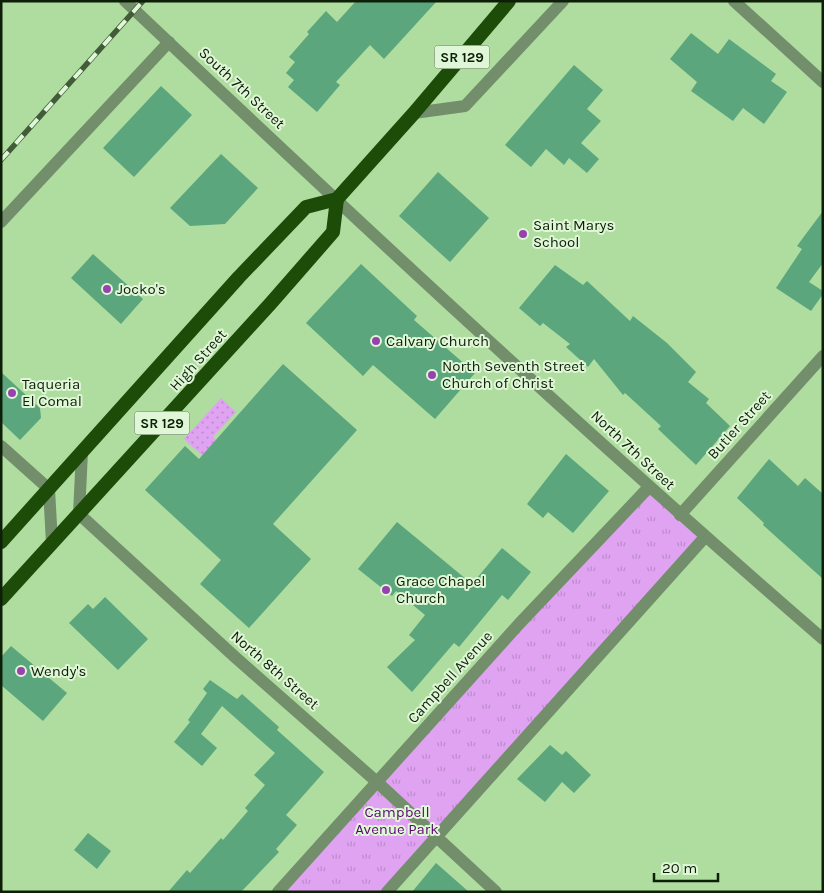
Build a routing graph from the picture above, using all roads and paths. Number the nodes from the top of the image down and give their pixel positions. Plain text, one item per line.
1 (125, 1) edge
2 (509, 1) edge
3 (563, 1) edge
4 (734, 1) edge
5 (169, 42) junction
6 (823, 82) edge
7 (414, 113) junction
8 (337, 199) junction
9 (1, 222) edge
10 (823, 356) edge
11 (1, 446) edge
12 (82, 452) junction
13 (649, 487) junction
14 (49, 489) junction
15 (79, 514) junction
16 (680, 515) junction
17 (705, 537) junction
18 (1, 542) edge
19 (52, 543) junction
20 (1, 599) edge
21 (823, 639) edge
22 (378, 782) junction
23 (436, 837) junction
24 (278, 892) edge
25 (387, 892) edge
26 (496, 892) edge

1 - 5 street, South 7th Street
2 - 7 highway, SR 129
3 - 7 street
4 - 6 street
5 - 8 street, South 7th Street
5 - 9 street
7 - 8 highway, SR 129
8 - 12 highway, High Street / SR 129
8 - 13 street, North 7th Street
8 - 15 highway, High Street / SR 129
10 - 16 street, Butler Street
11 - 14 street
12 - 14 highway, High Street / SR 129
12 - 15 street
13 - 16 street, North 7th Street
13 - 22 street, Campbell Avenue
14 - 18 highway, High Street / SR 129
14 - 19 street
15 - 19 highway, High Street / SR 129
15 - 22 street, North 8th Street
16 - 17 street, North 7th Street
17 - 21 street, North 7th Street
17 - 23 street
19 - 20 highway, High Street / SR 129
22 - 23 street, North 8th Street
22 - 24 street, Campbell Avenue
23 - 25 street
23 - 26 street, North 8th Street

